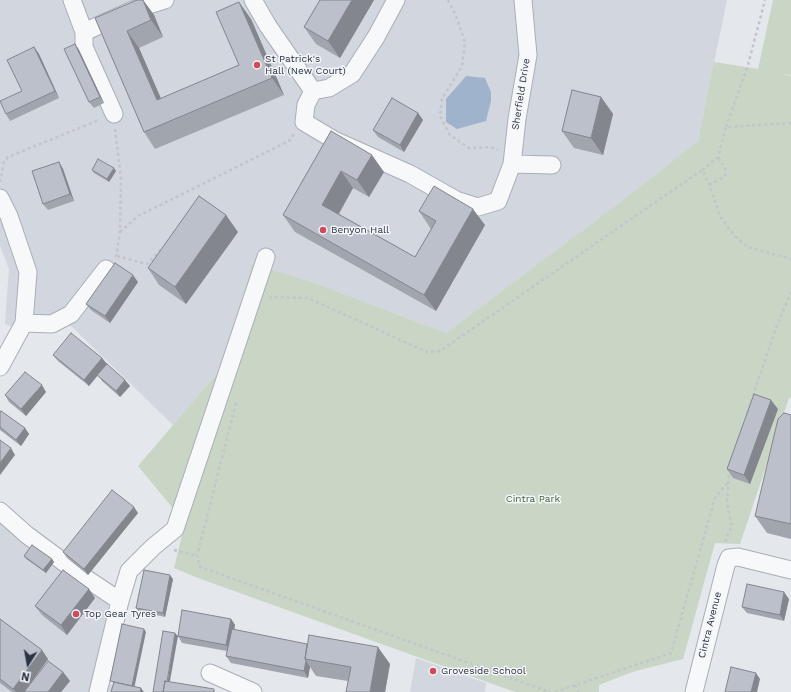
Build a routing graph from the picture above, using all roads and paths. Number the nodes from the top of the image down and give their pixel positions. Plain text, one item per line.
1 (72, 0) edge
2 (165, 0) edge
3 (253, 0) edge
4 (396, 0) edge
5 (448, 0) edge
6 (523, 0) edge
7 (765, 0) edge
8 (84, 32) junction
9 (313, 91) junction
10 (114, 114) junction
11 (304, 122) junction
12 (791, 123) edge
13 (726, 128) junction
14 (718, 157) junction
15 (512, 160) junction
16 (552, 165) dead end
17 (702, 170) junction
18 (0, 183) edge
19 (709, 185) junction
20 (0, 198) edge
21 (120, 232) junction
22 (165, 245) edge
23 (266, 257) dead end
24 (791, 259) edge
25 (112, 262) junction
26 (791, 292) edge
27 (268, 302) dead end
28 (24, 323) junction
29 (0, 367) edge
30 (236, 402) dead end
31 (747, 414) edge
32 (730, 463) edge
33 (728, 482) junction
34 (0, 511) edge
35 (729, 558) junction
36 (791, 570) edge
37 (120, 601) junction
38 (210, 673) dead end
39 (575, 685) junction
40 (244, 690) edge
41 (98, 692) edge
42 (550, 692) edge
43 (555, 692) edge
44 (578, 692) edge
45 (694, 692) edge

1 - 8 street
2 - 8 street
3 - 9 street
4 - 9 street
5 - 15 path
6 - 15 street, Sherfield Drive
7 - 13 path
8 - 10 street
9 - 11 street
10 - 18 path
10 - 21 path
11 - 15 street, Sherfield Drive
11 - 21 path
12 - 13 path
13 - 14 path
14 - 17 path
14 - 19 path
15 - 16 street
17 - 19 path
17 - 27 path
19 - 24 path
20 - 28 street
21 - 25 path
22 - 25 path
23 - 37 street
25 - 28 street
26 - 31 path
28 - 29 street
30 - 42 path
32 - 33 path
33 - 35 path
33 - 39 path
34 - 37 street
35 - 36 street
35 - 45 street, Cintra Avenue
37 - 41 street
38 - 40 street
39 - 43 path
39 - 44 path

